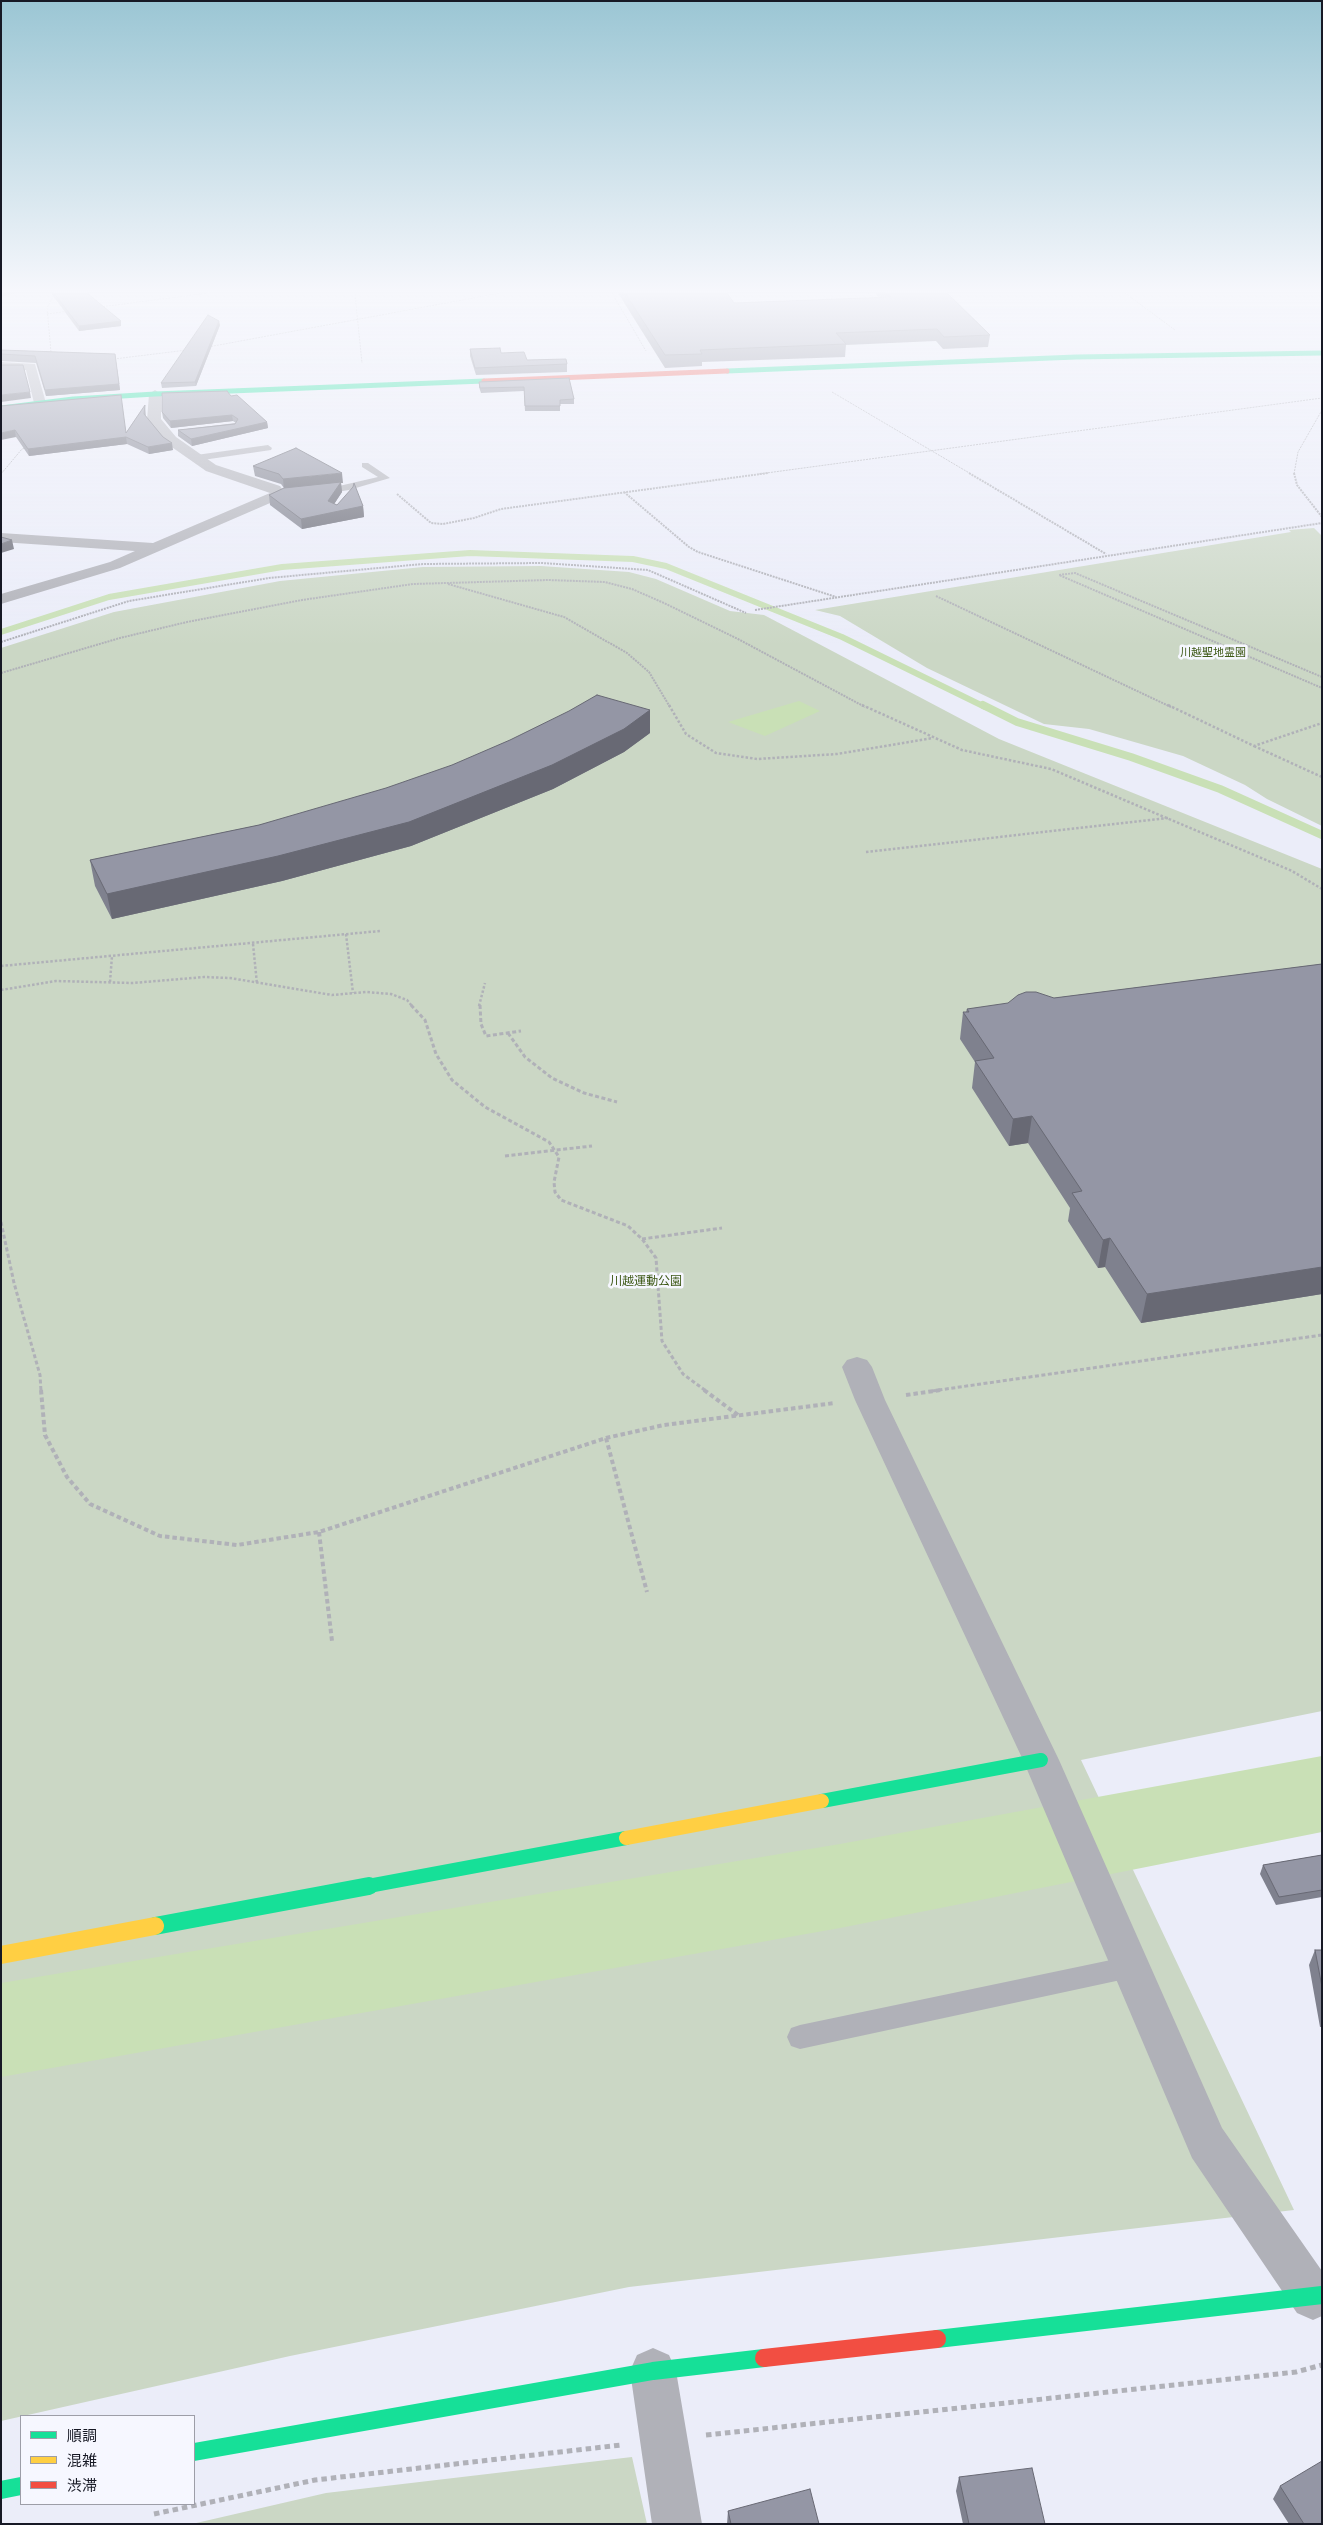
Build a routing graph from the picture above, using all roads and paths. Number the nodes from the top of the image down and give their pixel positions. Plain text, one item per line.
1 (1322, 410) edge
2 (154, 411) edge
3 (864, 411) edge
4 (1228, 411) edge
5 (28, 447) edge
6 (268, 448) dead end
7 (933, 451) junction
8 (196, 458) junction
9 (365, 465) dead end
10 (1, 474) edge
11 (386, 478) junction
12 (624, 492) junction
13 (306, 493) edge
14 (1322, 517) edge
15 (1322, 523) edge
16 (1, 537) edge
17 (156, 547) junction
18 (1107, 554) junction
19 (443, 583) junction
20 (936, 596) dead end
21 (836, 598) junction
22 (1, 599) edge
23 (755, 610) dead end
24 (746, 613) dead end
25 (1, 642) edge
26 (1, 673) edge
27 (1322, 677) edge
28 (1322, 688) edge
29 (1322, 723) edge
30 (934, 738) junction
31 (1254, 746) junction
32 (1322, 777) edge
33 (1168, 818) junction
34 (866, 852) dead end
35 (1322, 889) edge
36 (380, 931) dead end
37 (346, 934) junction
38 (253, 944) junction
39 (112, 956) junction
40 (1, 966) edge
41 (110, 982) junction
42 (486, 983) dead end
43 (257, 984) junction
44 (1, 990) edge
45 (353, 993) junction
46 (521, 1031) dead end
47 (508, 1033) junction
48 (617, 1102) dead end
49 (592, 1146) dead end
50 (554, 1150) junction
51 (505, 1156) dead end
52 (1, 1222) edge
53 (722, 1228) dead end
54 (642, 1239) junction
55 (1322, 1335) edge
56 (857, 1367) dead end
57 (870, 1400) junction
58 (738, 1416) junction
59 (606, 1438) junction
60 (319, 1532) junction
61 (646, 1592) dead end
62 (332, 1641) dead end
63 (1048, 1776) junction
64 (1, 1955) edge
65 (1130, 1967) junction
66 (800, 2037) dead end
67 (1319, 2301) edge
68 (1322, 2365) edge
69 (653, 2371) junction
70 (665, 2440) junction
71 (195, 2452) edge
72 (20, 2486) edge
73 (1, 2490) edge
74 (154, 2514) dead end
75 (677, 2524) edge

1 - 14 path
2 - 8 street
3 - 7 path
4 - 7 path
5 - 10 path
6 - 8 lane
7 - 12 path
7 - 18 path
8 - 17 street
9 - 11 lane
11 - 12 path
11 - 13 lane
12 - 21 path
15 - 18 path
16 - 17 street
17 - 22 street
18 - 21 path
19 - 26 path
19 - 30 path
19 - 30 path
20 - 31 path
21 - 23 path
24 - 25 path
27 - 28 path
29 - 31 path
30 - 33 path
31 - 32 path
33 - 34 path
33 - 35 path
36 - 37 path
37 - 38 path
37 - 45 path
38 - 39 path
38 - 43 path
39 - 40 path
39 - 41 path
41 - 43 path
41 - 44 path
42 - 47 path
43 - 45 path
45 - 50 path
46 - 47 path
47 - 48 path
49 - 50 path
50 - 51 path
50 - 54 path
52 - 60 path
53 - 54 path
54 - 58 path
55 - 57 path
56 - 57 street
57 - 58 path
57 - 63 street
58 - 59 path
59 - 60 path
59 - 61 path
60 - 62 path
63 - 64 street
63 - 65 street
65 - 66 lane
65 - 67 street
67 - 69 street
68 - 70 path
69 - 70 street
69 - 71 street
70 - 74 path
70 - 75 street
72 - 73 street

